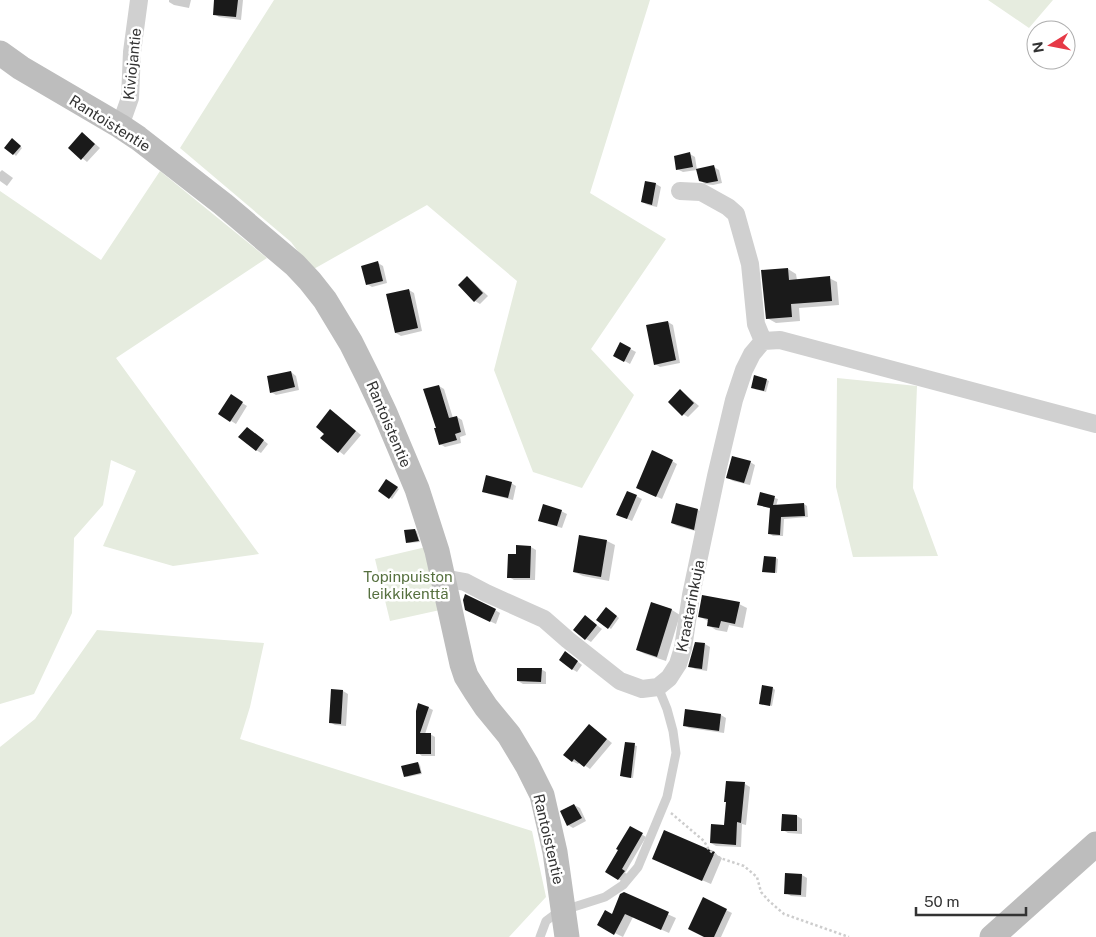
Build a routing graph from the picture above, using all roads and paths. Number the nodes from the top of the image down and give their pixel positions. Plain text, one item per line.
1 (139, 0) edge
2 (0, 53) edge
3 (120, 126) junction
4 (680, 191) dead end
5 (763, 341) junction
6 (1096, 424) edge
7 (443, 578) junction
8 (658, 687) junction
9 (663, 806) junction
10 (1096, 844) edge
11 (564, 909) junction
12 (540, 937) edge
13 (567, 937) edge
14 (849, 937) edge
15 (992, 937) edge

1 - 3 street, Kiviojantie
2 - 3 street, Rantoistentie
3 - 7 street, Rantoistentie
4 - 5 street
5 - 6 street
5 - 8 street, Kraatarinkuja
7 - 8 street
7 - 11 street, Rantoistentie
8 - 9 lane
9 - 11 lane
9 - 14 path
10 - 15 street
11 - 12 lane
11 - 13 street, Rantoistentie

